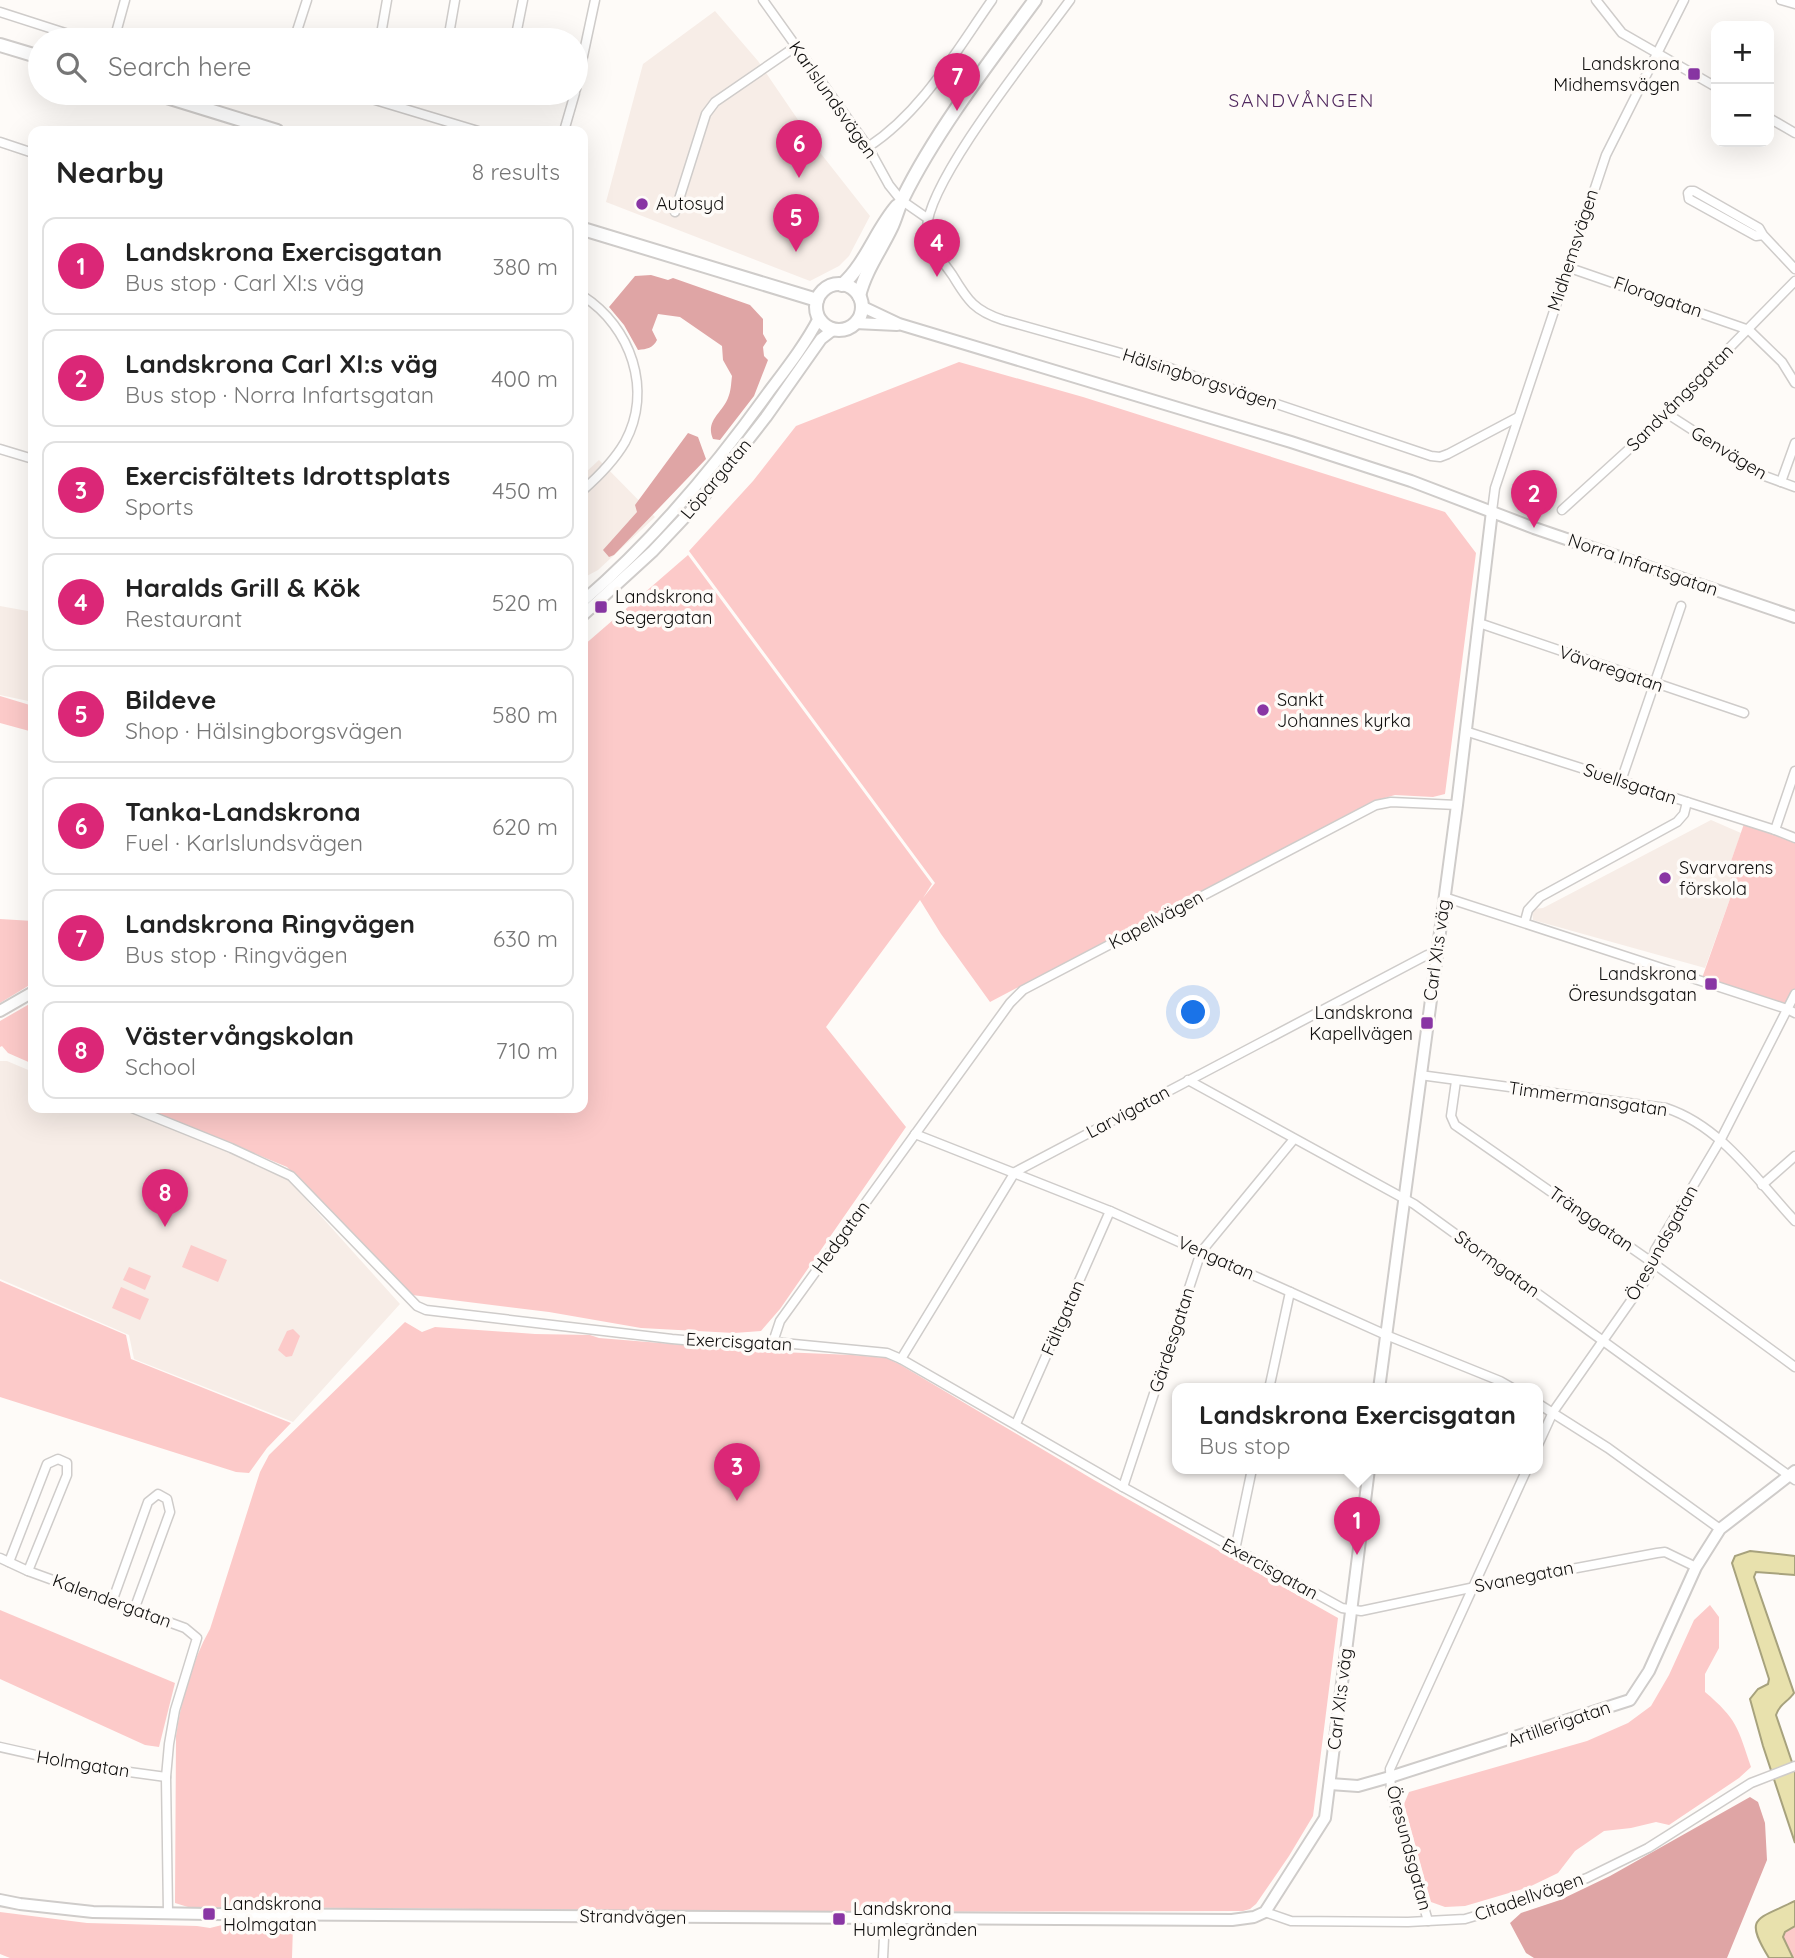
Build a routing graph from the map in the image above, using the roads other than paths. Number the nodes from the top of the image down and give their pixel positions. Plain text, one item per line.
1 (125, 0) edge
2 (307, 0) edge
3 (387, 0) edge
4 (456, 0) edge
5 (523, 0) edge
6 (595, 0) edge
7 (763, 0) edge
8 (992, 0) edge
9 (1034, 0) edge
10 (1070, 0) edge
11 (1596, 0) edge
12 (1684, 0) edge
13 (1781, 0) edge
14 (1795, 4) edge
15 (0, 12) edge
16 (50, 28) edge
17 (117, 28) edge
18 (298, 28) edge
19 (382, 28) edge
20 (450, 28) edge
21 (517, 28) edge
22 (588, 32) edge
23 (0, 45) edge
24 (795, 47) junction
25 (1659, 52) junction
26 (28, 53) edge
27 (1711, 84) edge
28 (194, 105) edge
29 (392, 105) edge
30 (571, 105) edge
31 (1774, 121) edge
32 (261, 126) edge
33 (461, 126) edge
34 (565, 126) edge
35 (1795, 133) edge
36 (0, 142) edge
37 (868, 147) junction
38 (28, 151) edge
39 (901, 200) junction
40 (676, 212) dead end
41 (927, 218) junction
42 (588, 231) edge
43 (1763, 235) junction
44 (1567, 267) junction
45 (1795, 269) edge
46 (1795, 281) edge
47 (842, 285) junction
48 (588, 300) edge
49 (817, 300) junction
50 (860, 301) junction
51 (819, 318) junction
52 (855, 323) junction
53 (899, 324) junction
54 (834, 329) junction
55 (1749, 330) junction
56 (1795, 383) edge
57 (1666, 413) junction
58 (1518, 417) junction
59 (1795, 443) edge
60 (0, 449) edge
61 (28, 457) edge
62 (1782, 482) junction
63 (588, 485) edge
64 (1795, 487) edge
65 (1562, 510) dead end
66 (1492, 511) junction
67 (588, 596) edge
68 (1681, 606) dead end
69 (588, 610) edge
70 (1795, 617) edge
71 (1479, 623) junction
72 (1655, 684) junction
73 (1744, 713) dead end
74 (1465, 731) junction
75 (1795, 771) edge
76 (1621, 781) junction
77 (1687, 802) junction
78 (1457, 805) junction
79 (1775, 830) junction
80 (1795, 838) edge
81 (1444, 897) junction
82 (1525, 921) junction
83 (1436, 955) junction
84 (1795, 994) edge
85 (28, 995) edge
86 (0, 1011) edge
87 (1791, 1011) edge
88 (1420, 1075) junction
89 (1188, 1080) junction
90 (1456, 1081) junction
91 (144, 1113) edge
92 (915, 1134) junction
93 (1294, 1139) junction
94 (1721, 1139) junction
95 (1795, 1156) edge
96 (1016, 1172) junction
97 (1762, 1185) junction
98 (1404, 1198) junction
99 (1111, 1211) junction
100 (1795, 1221) edge
101 (1201, 1252) junction
102 (1653, 1263) junction
103 (1290, 1292) junction
104 (1386, 1335) junction
105 (773, 1342) junction
106 (1604, 1342) junction
107 (901, 1359) junction
108 (1795, 1367) edge
109 (1270, 1383) edge
110 (1380, 1383) edge
111 (1504, 1383) edge
112 (1543, 1406) edge
113 (1553, 1412) junction
114 (1016, 1424) junction
115 (1543, 1434) edge
116 (1251, 1474) edge
117 (1367, 1474) edge
118 (1525, 1474) edge
119 (1793, 1475) edge
120 (1123, 1487) junction
121 (1720, 1530) junction
122 (1235, 1550) junction
123 (4, 1560) edge
124 (1696, 1567) junction
125 (28, 1571) junction
126 (1475, 1587) junction
127 (112, 1602) junction
128 (134, 1610) junction
129 (1351, 1610) junction
130 (0, 1747) edge
131 (1795, 1766) edge
132 (166, 1776) junction
133 (1390, 1777) junction
134 (1330, 1784) junction
135 (0, 1900) edge
136 (1265, 1912) junction
137 (168, 1913) junction
138 (885, 1919) junction
139 (1428, 1921) junction
140 (883, 1958) edge

1 - 17 street
2 - 18 street
3 - 19 street
4 - 20 street
5 - 21 street
6 - 22 street
7 - 24 street, Karlslundsvägen
8 - 37 street
9 - 39 main road
10 - 41 street
11 - 25 street
12 - 25 street, Midhemsvägen
13 - 14 street
15 - 16 street
23 - 26 main road
24 - 37 street, Karlslundsvägen
24 - 40 street
25 - 27 street
25 - 44 street, Midhemsvägen
28 - 32 main road
29 - 33 street
30 - 34 street
31 - 35 street
36 - 38 street
37 - 39 street, Karlslundsvägen
39 - 41 street
39 - 47 main road
39 - 50 main road
41 - 58 street, Hälsingborgsvägen
42 - 49 main road
43 - 43 street
43 - 45 street
44 - 55 street, Floragatan
44 - 58 street, Midhemsvägen
46 - 55 street, Sandvångsgatan
47 - 49 main road
47 - 50 main road
48 - 63 street
49 - 51 main road
50 - 52 main road
50 - 53 street, Hälsingborgsvägen
51 - 54 main road
51 - 67 street, Löpargatan
52 - 53 street, Hälsingborgsvägen
52 - 54 main road
53 - 66 street, Hälsingborgsvägen
54 - 69 street, Löpargatan
55 - 56 street
55 - 57 street, Sandvångsgatan
57 - 62 street, Genvägen
57 - 65 street, Sandvångsgatan
58 - 66 street, Midhemsvägen
59 - 62 street
60 - 61 street
62 - 64 street, Genvägen
66 - 70 street, Norra Infartsgatan
66 - 71 street, Carl XI:s väg
68 - 72 street
71 - 72 street, Vävaregatan
71 - 74 street, Carl XI:s väg
72 - 73 street, Vävaregatan
72 - 76 street
74 - 76 street, Suellsgatan
74 - 78 street, Carl XI:s väg
75 - 79 street
76 - 77 street, Suellsgatan
77 - 79 street, Suellsgatan
77 - 82 street
78 - 81 street, Carl XI:s väg
78 - 92 street, Kapellvägen
79 - 80 street, Suellsgatan
81 - 82 street
81 - 83 street, Carl XI:s väg
82 - 87 street
83 - 88 street, Carl XI:s väg
83 - 89 street, Larvigatan
84 - 87 street, Öresundsgatan
85 - 86 street
87 - 94 street, Öresundsgatan
88 - 90 street, Timmermansgatan
88 - 98 street, Carl XI:s väg
89 - 93 street, Stormgatan
89 - 96 street, Larvigatan
90 - 94 street, Timmermansgatan
90 - 102 street, Tränggatan
91 - 105 street, Exercisgatan
92 - 96 street, Vengatan
92 - 105 street, Hedgatan
93 - 98 street, Stormgatan
93 - 101 street, Gärdesgatan
94 - 97 street, Timmermansgatan
94 - 102 street, Öresundsgatan
95 - 97 street
96 - 99 street, Vengatan
96 - 107 street
97 - 100 street, Timmermansgatan
98 - 104 street, Carl XI:s väg
98 - 106 street, Stormgatan
99 - 101 street, Vengatan
99 - 114 street, Fältgatan
101 - 103 street, Vengatan
101 - 120 street, Gärdesgatan
102 - 106 street, Öresundsgatan
102 - 108 street, Tränggatan
103 - 104 street, Vengatan
103 - 109 street
104 - 110 street, Carl XI:s väg
104 - 111 street, Vengatan
105 - 107 street, Exercisgatan
106 - 113 street, Öresundsgatan
106 - 119 street, Stormgatan
107 - 114 street, Exercisgatan
112 - 113 street
113 - 115 street, Öresundsgatan
113 - 121 street
114 - 120 street, Exercisgatan
116 - 122 street
117 - 129 street, Carl XI:s väg
118 - 126 street, Öresundsgatan
119 - 121 street, Artillerigatan
120 - 122 street, Exercisgatan
121 - 124 street, Artillerigatan
122 - 129 street, Exercisgatan
123 - 125 street, Kalendergatan
123 - 125 street
124 - 126 street, Svanegatan
124 - 133 street, Artillerigatan
125 - 127 street, Kalendergatan
126 - 129 street, Svanegatan
126 - 133 street, Öresundsgatan
127 - 128 street, Kalendergatan
127 - 128 street
128 - 132 street, Kalendergatan
129 - 134 street, Carl XI:s väg
130 - 132 street, Holmgatan
131 - 139 street, Citadellvägen
132 - 137 street, Kalendergatan
133 - 134 street, Artillerigatan
133 - 139 street, Öresundsgatan
134 - 136 street, Carl XI:s väg
135 - 137 street, Strandvägen
136 - 138 street, Strandvägen
136 - 139 street, Citadellvägen
137 - 138 street, Strandvägen
138 - 140 street

